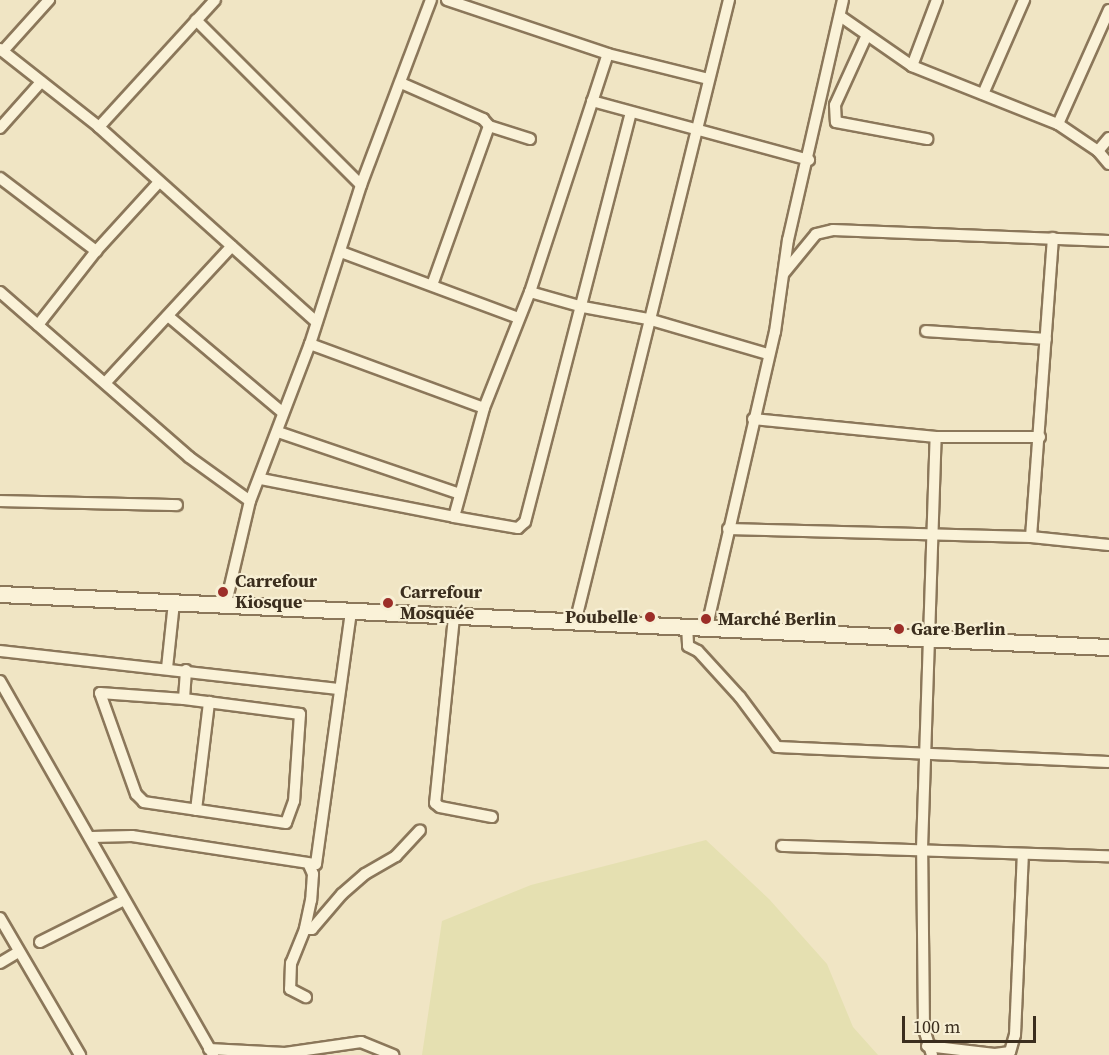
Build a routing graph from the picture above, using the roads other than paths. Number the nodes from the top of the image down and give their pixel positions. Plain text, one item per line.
1 (49, 0) edge
2 (215, 0) edge
3 (431, 0) edge
4 (447, 0) edge
5 (729, 0) edge
6 (843, 0) edge
7 (937, 0) edge
8 (1024, 0) edge
9 (1109, 9) edge
10 (840, 16) junction
11 (196, 20) junction
12 (866, 37) junction
13 (2, 50) edge
14 (608, 54) junction
15 (912, 66) junction
16 (708, 79) junction
17 (40, 82) junction
18 (401, 83) junction
19 (983, 94) junction
20 (592, 101) junction
21 (631, 112) junction
22 (1058, 124) junction
23 (489, 126) junction
24 (99, 127) junction
25 (0, 128) edge
26 (695, 129) junction
27 (1109, 138) edge
28 (530, 139) dead end
29 (927, 139) dead end
30 (1098, 151) junction
31 (809, 160) junction
32 (1109, 164) edge
33 (0, 178) edge
34 (158, 183) junction
35 (361, 184) junction
36 (1053, 238) junction
37 (1109, 241) edge
38 (232, 246) junction
39 (96, 251) junction
40 (341, 252) junction
41 (781, 278) junction
42 (432, 285) junction
43 (0, 292) edge
44 (530, 292) junction
45 (583, 307) junction
46 (168, 316) junction
47 (518, 318) junction
48 (648, 319) junction
49 (315, 321) junction
50 (38, 325) junction
51 (926, 331) dead end
52 (1046, 339) junction
53 (310, 344) junction
54 (768, 354) junction
55 (106, 382) junction
56 (484, 408) junction
57 (282, 412) junction
58 (753, 418) junction
59 (278, 432) junction
60 (936, 437) junction
61 (1040, 437) junction
62 (261, 479) junction
63 (460, 494) junction
64 (0, 501) edge
65 (250, 501) junction
66 (177, 505) dead end
67 (454, 517) junction
68 (728, 529) junction
69 (933, 534) junction
70 (1031, 537) junction
71 (1109, 545) edge
72 (0, 594) edge
73 (174, 602) junction
74 (226, 603) junction
75 (351, 611) junction
76 (453, 617) junction
77 (575, 623) junction
78 (687, 625) junction
79 (706, 626) junction
80 (927, 640) junction
81 (1109, 647) edge
82 (0, 651) edge
83 (167, 668) junction
84 (186, 670) junction
85 (0, 681) edge
86 (340, 689) junction
87 (184, 699) junction
88 (209, 702) junction
89 (924, 756) junction
90 (1109, 762) edge
91 (196, 810) junction
92 (492, 817) dead end
93 (420, 830) dead end
94 (92, 837) junction
95 (782, 846) dead end
96 (922, 849) junction
97 (1023, 855) junction
98 (1109, 856) edge
99 (309, 865) junction
100 (124, 900) junction
101 (0, 918) edge
102 (305, 929) junction
103 (40, 942) dead end
104 (18, 952) junction
105 (0, 963) edge
106 (306, 997) dead end
107 (930, 1050) edge
108 (211, 1052) edge
109 (80, 1055) edge
110 (394, 1055) edge

1 - 13 street
2 - 11 street
3 - 18 street
4 - 14 street
5 - 16 street
6 - 10 street
7 - 15 street
8 - 19 street
9 - 22 street
10 - 12 street
10 - 31 street
11 - 24 street
11 - 35 street
12 - 15 street
12 - 29 street
13 - 17 street
14 - 16 street
14 - 20 street
15 - 19 street
16 - 26 street
17 - 24 street
17 - 25 street
18 - 23 street
18 - 35 street
19 - 22 street
20 - 21 street
20 - 44 street
21 - 26 street
21 - 45 street
22 - 30 street
23 - 28 street
23 - 42 street
24 - 34 street
26 - 31 street
26 - 48 street
27 - 30 street
30 - 32 street
31 - 41 street
33 - 39 street
34 - 38 street
34 - 39 street
35 - 40 street
36 - 37 street
36 - 41 street
36 - 52 street
38 - 46 street
38 - 49 street
39 - 50 street
40 - 42 street
40 - 49 street
41 - 54 street
42 - 47 street
43 - 50 street
44 - 45 street
44 - 47 street
45 - 48 street
45 - 67 street
46 - 55 street
46 - 57 street
47 - 56 street
48 - 54 street
48 - 77 street
49 - 53 street
50 - 55 street
51 - 52 street
52 - 61 street
53 - 56 street
53 - 57 street
54 - 58 street
55 - 65 street
56 - 63 street
57 - 59 street
58 - 60 street
58 - 68 street
59 - 62 street
59 - 63 street
60 - 61 street
60 - 69 street
61 - 70 street
62 - 65 street
62 - 67 street
63 - 67 street
64 - 66 street
65 - 74 street
68 - 69 street
68 - 79 street
69 - 70 street
69 - 80 street
70 - 71 street
72 - 73 street
73 - 74 street
73 - 83 street
74 - 75 street
75 - 76 street
75 - 86 street
76 - 77 street
76 - 92 street
77 - 78 street
78 - 79 street
78 - 89 street
79 - 80 street
80 - 81 street
80 - 89 street
82 - 83 street
83 - 84 street
84 - 86 street
84 - 87 street
85 - 94 street
86 - 99 street
87 - 88 street
87 - 91 street
88 - 91 street
88 - 91 street
89 - 90 street
89 - 96 street
93 - 102 street
94 - 99 street
94 - 100 street
95 - 96 street
96 - 97 street
96 - 107 street
97 - 98 street
97 - 107 street
99 - 102 street
100 - 103 street
100 - 108 street
101 - 104 street
102 - 106 street
104 - 105 street
104 - 109 street
108 - 110 street

